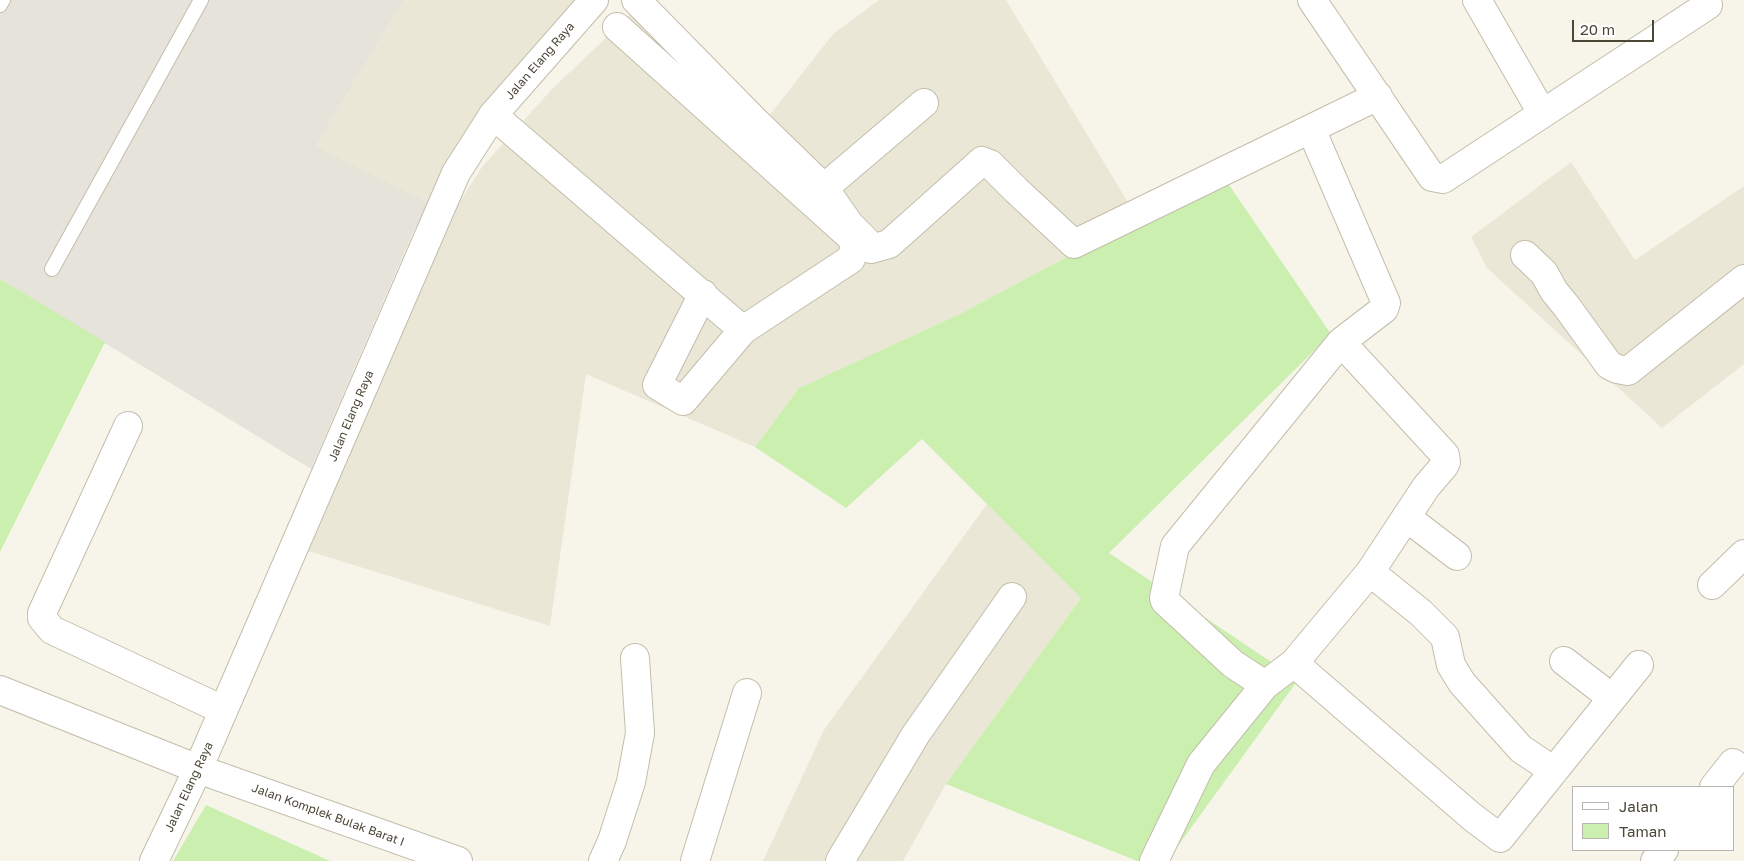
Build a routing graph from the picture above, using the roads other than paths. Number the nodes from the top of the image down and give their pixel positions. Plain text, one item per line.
1 (3, 0) edge
2 (200, 0) edge
3 (594, 0) edge
4 (636, 0) edge
5 (1312, 0) edge
6 (1477, 0) edge
7 (1710, 2) edge
8 (0, 5) edge
9 (617, 28) dead end
10 (1378, 96) junction
11 (924, 103) dead end
12 (1542, 113) junction
13 (493, 115) junction
14 (1311, 129) junction
15 (824, 188) junction
16 (1525, 255) dead end
17 (52, 269) dead end
18 (1744, 279) edge
19 (703, 294) junction
20 (743, 330) junction
21 (1341, 342) junction
22 (128, 426) dead end
23 (1406, 517) junction
24 (1744, 554) edge
25 (1457, 556) dead end
26 (1370, 572) junction
27 (1712, 585) dead end
28 (1012, 597) dead end
29 (635, 658) dead end
30 (1564, 661) dead end
31 (1294, 662) junction
32 (1639, 665) dead end
33 (1264, 684) junction
34 (0, 690) edge
35 (747, 693) dead end
36 (1612, 698) junction
37 (223, 710) junction
38 (1733, 763) dead end
39 (198, 769) junction
40 (1554, 771) junction
41 (1715, 786) edge
42 (1663, 851) edge
43 (154, 861) edge
44 (458, 861) edge
45 (603, 861) edge
46 (695, 861) edge
47 (840, 861) edge
48 (1154, 861) edge
49 (1655, 861) edge

1 - 8 lane
2 - 17 lane
3 - 13 street, Jalan Elang Raya
4 - 15 street
5 - 10 street
6 - 12 street
7 - 12 street
9 - 20 street
10 - 12 street
10 - 14 street
11 - 15 street
13 - 19 street
13 - 37 street, Jalan Elang Raya
14 - 15 street
14 - 21 street
16 - 18 street
19 - 20 street
19 - 20 street
21 - 23 street
21 - 33 street
22 - 37 street
23 - 25 street
23 - 26 street
24 - 27 street
26 - 31 street
26 - 40 street
28 - 47 street
29 - 45 street
30 - 36 street
31 - 33 street
31 - 40 street
32 - 36 street
33 - 48 street
34 - 39 street, Jalan Komplek Bulak Barat I
35 - 46 street
36 - 40 street
37 - 39 street, Jalan Elang Raya
38 - 41 street
39 - 43 street, Jalan Elang Raya
39 - 44 street, Jalan Komplek Bulak Barat I
42 - 49 street

